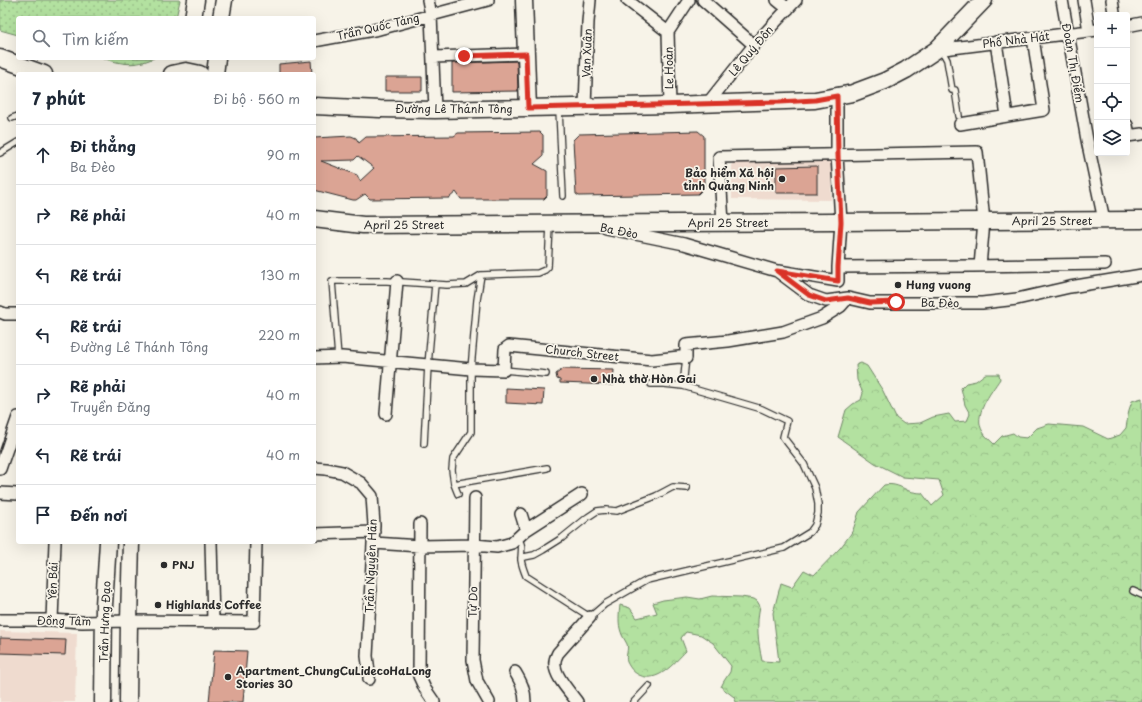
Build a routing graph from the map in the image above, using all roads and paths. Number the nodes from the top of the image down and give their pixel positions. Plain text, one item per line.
1 (196, 0) edge
2 (227, 0) edge
3 (428, 0) edge
4 (488, 0) edge
5 (524, 0) edge
6 (590, 0) edge
7 (627, 0) edge
8 (689, 0) edge
9 (703, 0) edge
10 (777, 0) edge
11 (796, 0) edge
12 (984, 0) edge
13 (1062, 0) edge
14 (1084, 0) edge
15 (1112, 0) edge
16 (788, 9) junction
17 (1114, 12) edge
18 (431, 15) junction
19 (193, 16) edge
20 (223, 16) edge
21 (1142, 23) edge
22 (1130, 25) edge
23 (1093, 31) edge
24 (668, 32) junction
25 (1068, 34) junction
26 (1034, 38) junction
27 (316, 41) edge
28 (996, 42) junction
29 (754, 45) junction
30 (938, 49) junction
31 (526, 54) junction
32 (433, 57) junction
33 (0, 58) edge
34 (178, 60) edge
35 (38, 72) edge
36 (174, 72) edge
37 (837, 96) junction
38 (708, 104) junction
39 (670, 105) junction
40 (317, 106) edge
41 (559, 107) junction
42 (585, 107) junction
43 (528, 108) junction
44 (435, 110) junction
45 (1007, 116) junction
46 (959, 120) joint
47 (1130, 132) edge
48 (1142, 134) edge
49 (1092, 140) edge
50 (16, 143) edge
51 (0, 153) edge
52 (838, 155) junction
53 (563, 196) dead end
54 (316, 219) edge
55 (1104, 220) junction
56 (1142, 220) edge
57 (984, 221) junction
58 (841, 222) junction
59 (723, 223) junction
60 (550, 224) junction
61 (584, 224) junction
62 (1105, 264) dead end
63 (980, 266) junction
64 (838, 267) junction
65 (777, 271) junction
66 (481, 275) junction
67 (1142, 275) edge
68 (397, 281) junction
69 (435, 284) junction
70 (848, 298) junction
71 (0, 312) edge
72 (16, 314) edge
73 (338, 357) junction
74 (316, 358) edge
75 (686, 358) junction
76 (390, 362) junction
77 (428, 365) junction
78 (471, 370) junction
79 (504, 370) junction
80 (546, 374) dead end
81 (651, 384) dead end
82 (683, 386) junction
83 (386, 414) dead end
84 (16, 423) edge
85 (424, 444) dead end
86 (316, 468) edge
87 (547, 468) dead end
88 (0, 469) edge
89 (454, 484) junction
90 (687, 488) dead end
91 (0, 493) edge
92 (16, 494) edge
93 (458, 494) dead end
94 (582, 494) dead end
95 (475, 498) dead end
96 (522, 514) dead end
97 (420, 524) dead end
98 (526, 530) junction
99 (374, 532) junction
100 (316, 534) edge
101 (517, 538) junction
102 (374, 543) junction
103 (55, 544) edge
104 (108, 544) edge
105 (131, 544) edge
106 (211, 544) edge
107 (256, 544) edge
108 (474, 545) junction
109 (420, 546) junction
110 (521, 558) junction
111 (1133, 591) dead end
112 (1142, 595) edge
113 (590, 617) junction
114 (0, 620) edge
115 (52, 620) junction
116 (129, 621) junction
117 (104, 622) junction
118 (213, 622) junction
119 (515, 672) dead end
120 (369, 679) dead end
121 (649, 686) dead end
122 (103, 702) edge
123 (128, 702) edge
124 (434, 702) edge
125 (489, 702) edge
126 (526, 702) edge
127 (577, 702) edge
128 (634, 702) edge

1 - 19 street
2 - 20 street
3 - 18 street
4 - 18 street, Trần Quốc Tảng
5 - 31 street
6 - 42 street, Vạn Xuân
7 - 24 street
8 - 24 street
9 - 29 street
10 - 16 street
11 - 16 street, Lê Quý Đôn
12 - 30 street, Đường Lê Thánh Tông
13 - 25 street, Đoàn Thị Điểm
14 - 23 street
15 - 17 street
16 - 29 street, Lê Quý Đôn
18 - 27 street, Trần Quốc Tảng
18 - 32 street
21 - 22 street
23 - 25 street, Phố Nhà Hát
24 - 39 street, Le Hoàn
25 - 26 street, Phố Nhà Hát
25 - 49 street, Đoàn Thị Điểm
26 - 28 street, Phố Nhà Hát
26 - 45 street
28 - 30 street, Phố Nhà Hát
28 - 45 street
29 - 38 street, Lê Quý Đôn
30 - 37 street, Đường Lê Thánh Tông
30 - 46 lane
31 - 32 street
31 - 43 street
32 - 44 street
33 - 35 street
34 - 36 street
37 - 38 street, Đường Lê Thánh Tông
37 - 52 street
38 - 39 street, Đường Lê Thánh Tông
39 - 42 street, Đường Lê Thánh Tông
40 - 44 street, Đường Lê Thánh Tông
41 - 42 street, Đường Lê Thánh Tông
41 - 43 street, Đường Lê Thánh Tông
41 - 53 lane
43 - 44 street, Đường Lê Thánh Tông
45 - 46 street
47 - 48 street
49 - 55 street, Đoàn Thị Điểm
50 - 51 lane
52 - 57 street
52 - 58 street
52 - 59 street
54 - 60 street, April 25 Street
55 - 56 street, April 25 Street
55 - 57 street, April 25 Street
57 - 58 street, April 25 Street
57 - 63 street
58 - 59 street, April 25 Street
58 - 64 street
59 - 61 street, April 25 Street
60 - 61 street, April 25 Street
60 - 66 lane
61 - 65 street, Ba Đèo
62 - 63 street
63 - 64 street
64 - 65 street
65 - 70 street, Ba Đèo
66 - 69 lane
66 - 78 lane
67 - 70 street, Ba Đèo
68 - 69 lane
68 - 73 lane
68 - 76 street
69 - 77 lane
70 - 75 street
71 - 72 street
73 - 74 street
73 - 76 street
75 - 79 street, Church Street
75 - 82 lane
76 - 77 street
76 - 83 street
77 - 78 street
77 - 85 lane
78 - 79 street
78 - 89 lane
79 - 80 lane
81 - 82 lane
82 - 113 lane
84 - 88 street
86 - 99 street, Trần Nguyên Hãn
87 - 89 lane
89 - 93 lane
90 - 110 lane
91 - 92 street
94 - 98 street
95 - 108 street, Tự Do
96 - 98 street
97 - 109 street
98 - 101 street
99 - 100 street
99 - 102 street, Trần Nguyên Hãn
101 - 108 street
101 - 110 lane
102 - 109 street
102 - 120 street, Trần Nguyên Hãn
103 - 115 street, Yên Bái
104 - 117 street, Trần Hưng Đạo
105 - 116 street
106 - 118 street
107 - 118 street, Đồng Tâm
108 - 109 street
108 - 125 street, Tự Do
109 - 124 street
110 - 113 lane
111 - 112 lane
113 - 127 street
114 - 115 street, Đồng Tâm
115 - 117 street, Đồng Tâm
116 - 117 street, Đồng Tâm
116 - 118 street, Đồng Tâm
116 - 123 street
117 - 122 street, Trần Hưng Đạo
119 - 126 street
121 - 128 lane

